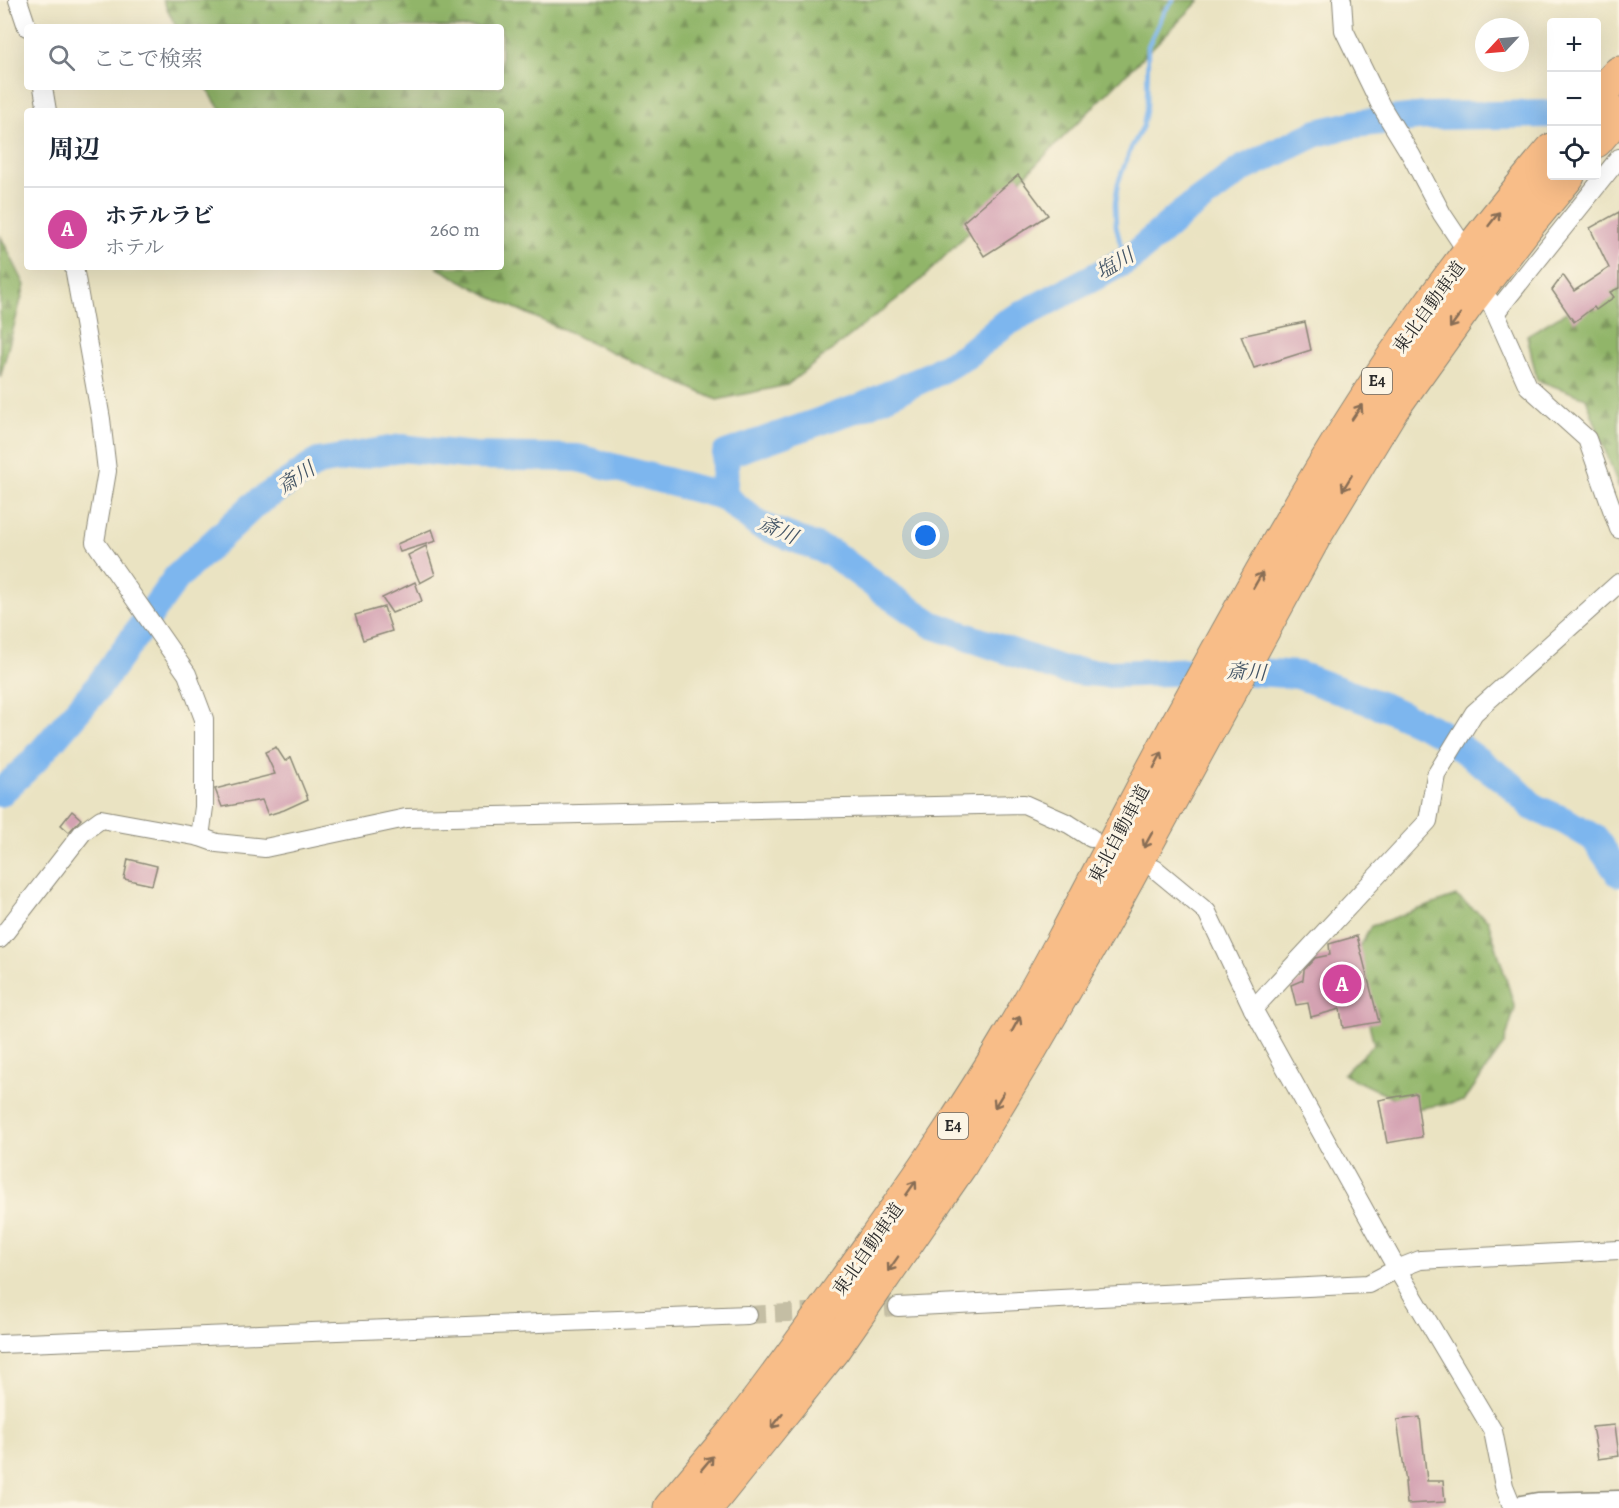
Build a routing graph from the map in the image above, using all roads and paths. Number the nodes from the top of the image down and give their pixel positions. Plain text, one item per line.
1 (18, 0) edge
2 (1342, 0) edge
3 (26, 24) edge
4 (44, 90) edge
5 (46, 108) edge
6 (1609, 137) edge
7 (1547, 155) edge
8 (1565, 180) edge
9 (1460, 241) dead end
10 (75, 270) edge
11 (1619, 529) edge
12 (1619, 583) edge
13 (1244, 633) junction
14 (200, 837) junction
15 (1091, 838) dead end
16 (1155, 869) dead end
17 (0, 939) edge
18 (1253, 1009) junction
19 (1619, 1250) edge
20 (1397, 1269) junction
21 (898, 1307) tunnel mouth
22 (747, 1315) tunnel mouth
23 (0, 1344) edge
24 (1619, 1502) edge
25 (670, 1508) edge
26 (706, 1508) edge
27 (1514, 1508) edge

1 - 3 street
2 - 9 street
4 - 5 street
6 - 11 street
13 -> 7 highway, 東北自動車道 / E4
8 -> 13 highway, 東北自動車道 / E4
10 - 14 street
12 - 18 street
25 -> 13 highway, 東北自動車道 / E4
13 -> 26 highway, 東北自動車道 / E4
14 - 15 street
14 - 17 street
16 - 18 street
18 - 20 street
19 - 20 street
20 - 21 street
20 - 27 street
22 - 23 street
24 - 27 street

